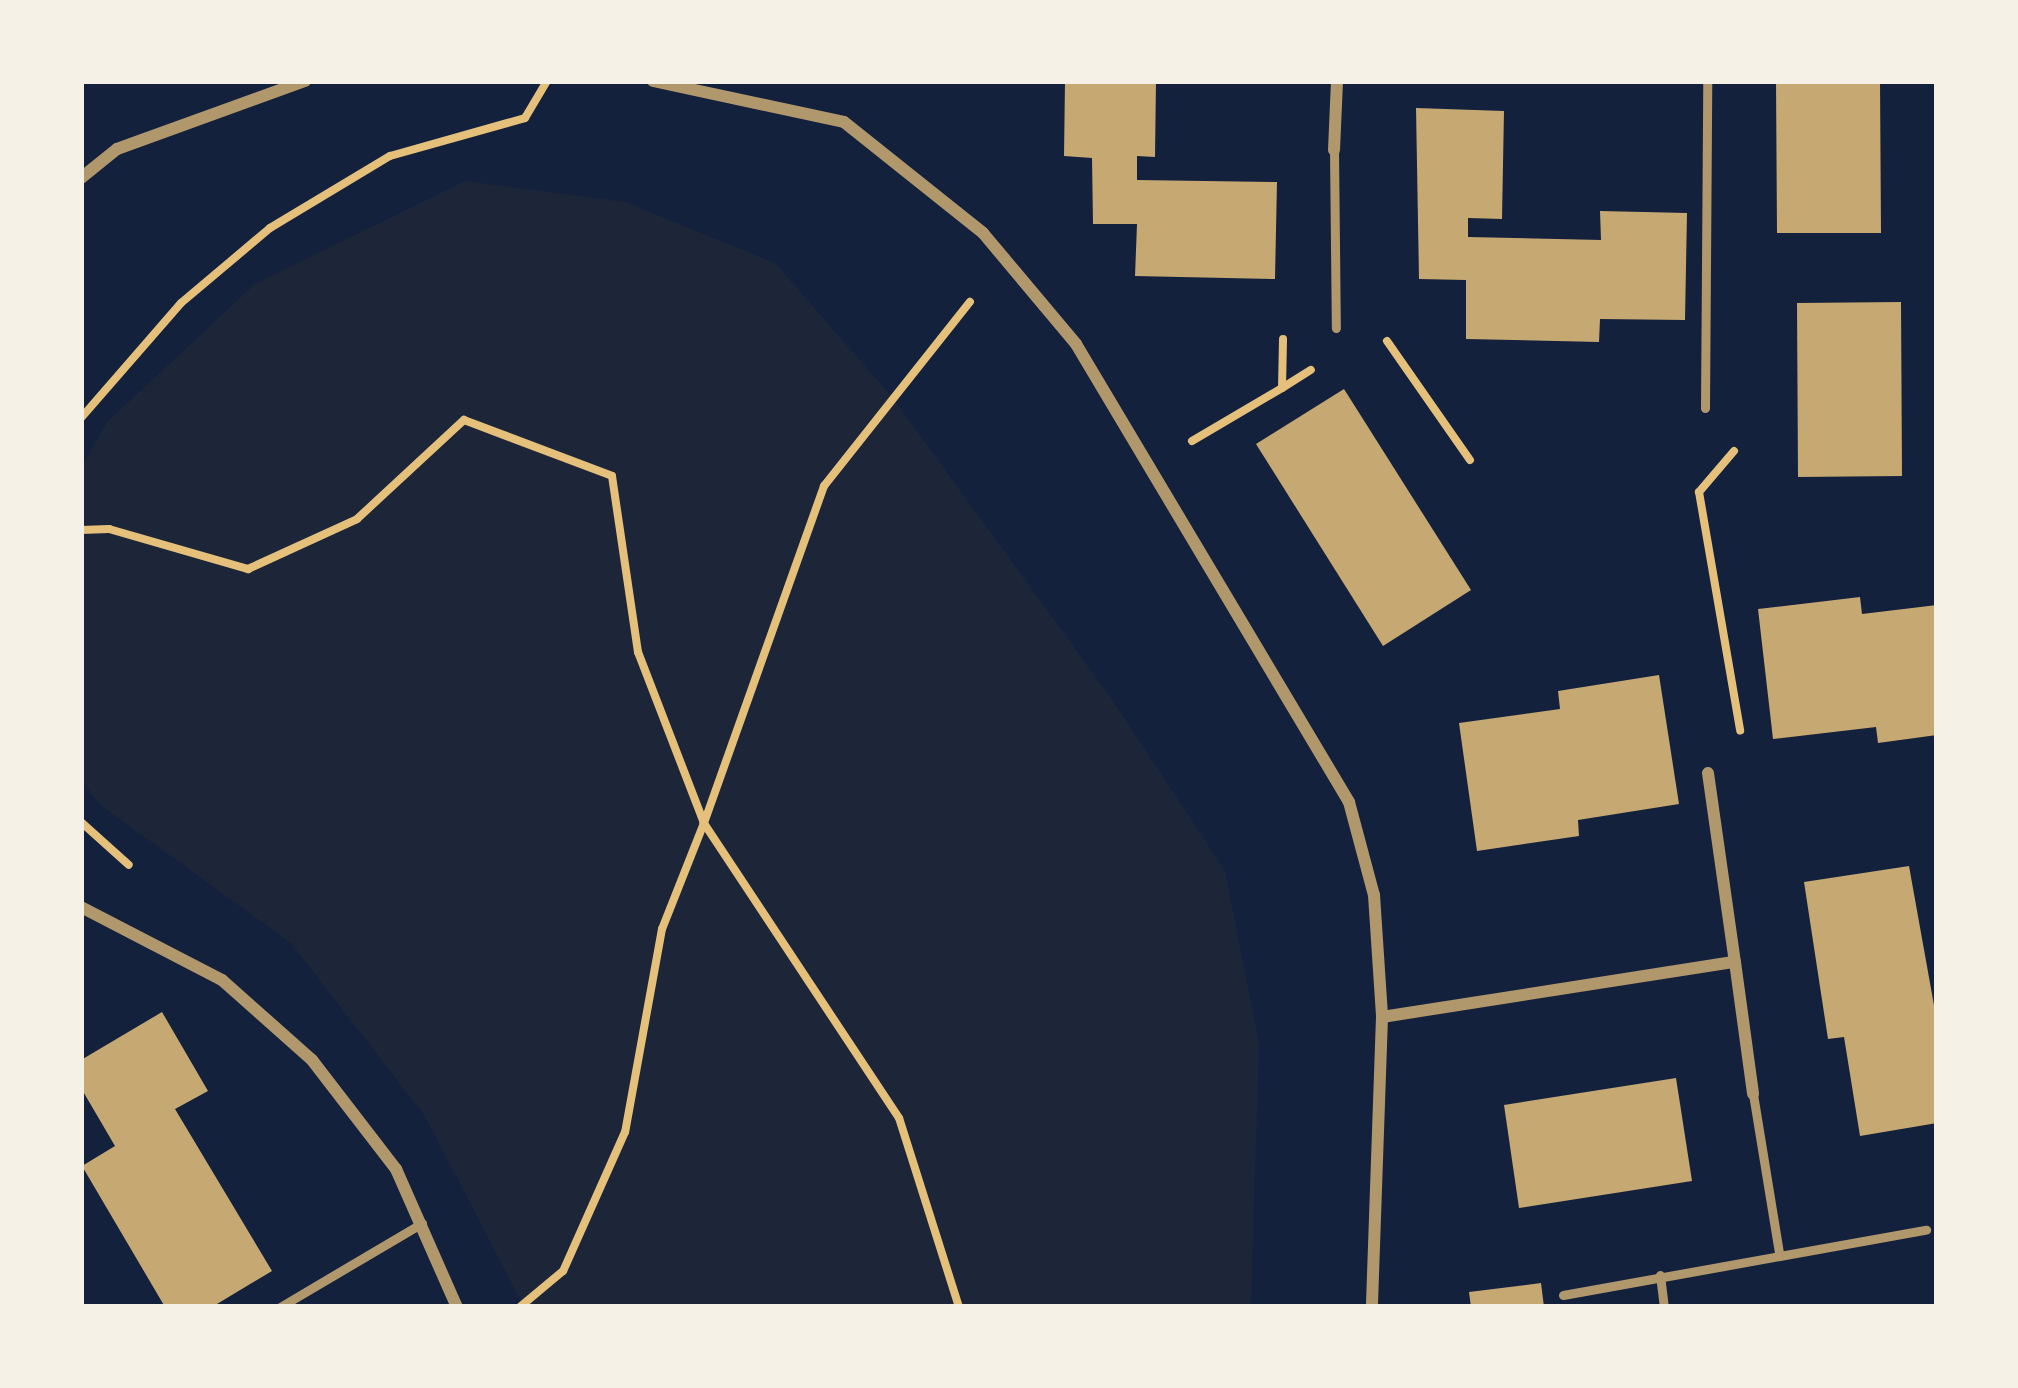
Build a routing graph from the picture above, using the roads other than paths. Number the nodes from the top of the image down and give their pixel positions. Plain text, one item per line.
1 (305, 81) edge
2 (653, 81) edge
3 (1337, 81) edge
4 (1707, 81) edge
5 (702, 87) edge
6 (1334, 150) joint
7 (81, 178) edge
8 (1336, 328) dead end
9 (1705, 408) road end
10 (1708, 773) road end
11 (81, 907) edge
12 (1735, 962) junction
13 (1382, 1017) junction
14 (1753, 1094) joint
15 (422, 1223) junction
16 (1926, 1230) dead end
17 (1779, 1252) junction
18 (1660, 1274) junction
19 (1563, 1295) dead end
20 (280, 1307) edge
21 (457, 1307) edge
22 (1372, 1307) edge
23 (1664, 1307) edge

1 - 7 street
2 - 5 street
3 - 6 street
4 - 9 lane
5 - 13 street
6 - 8 lane
10 - 12 street
11 - 15 street
12 - 13 street
12 - 14 street
13 - 22 street
14 - 17 lane
15 - 20 lane
15 - 21 street
16 - 17 lane
17 - 18 lane
18 - 19 lane
18 - 23 lane

